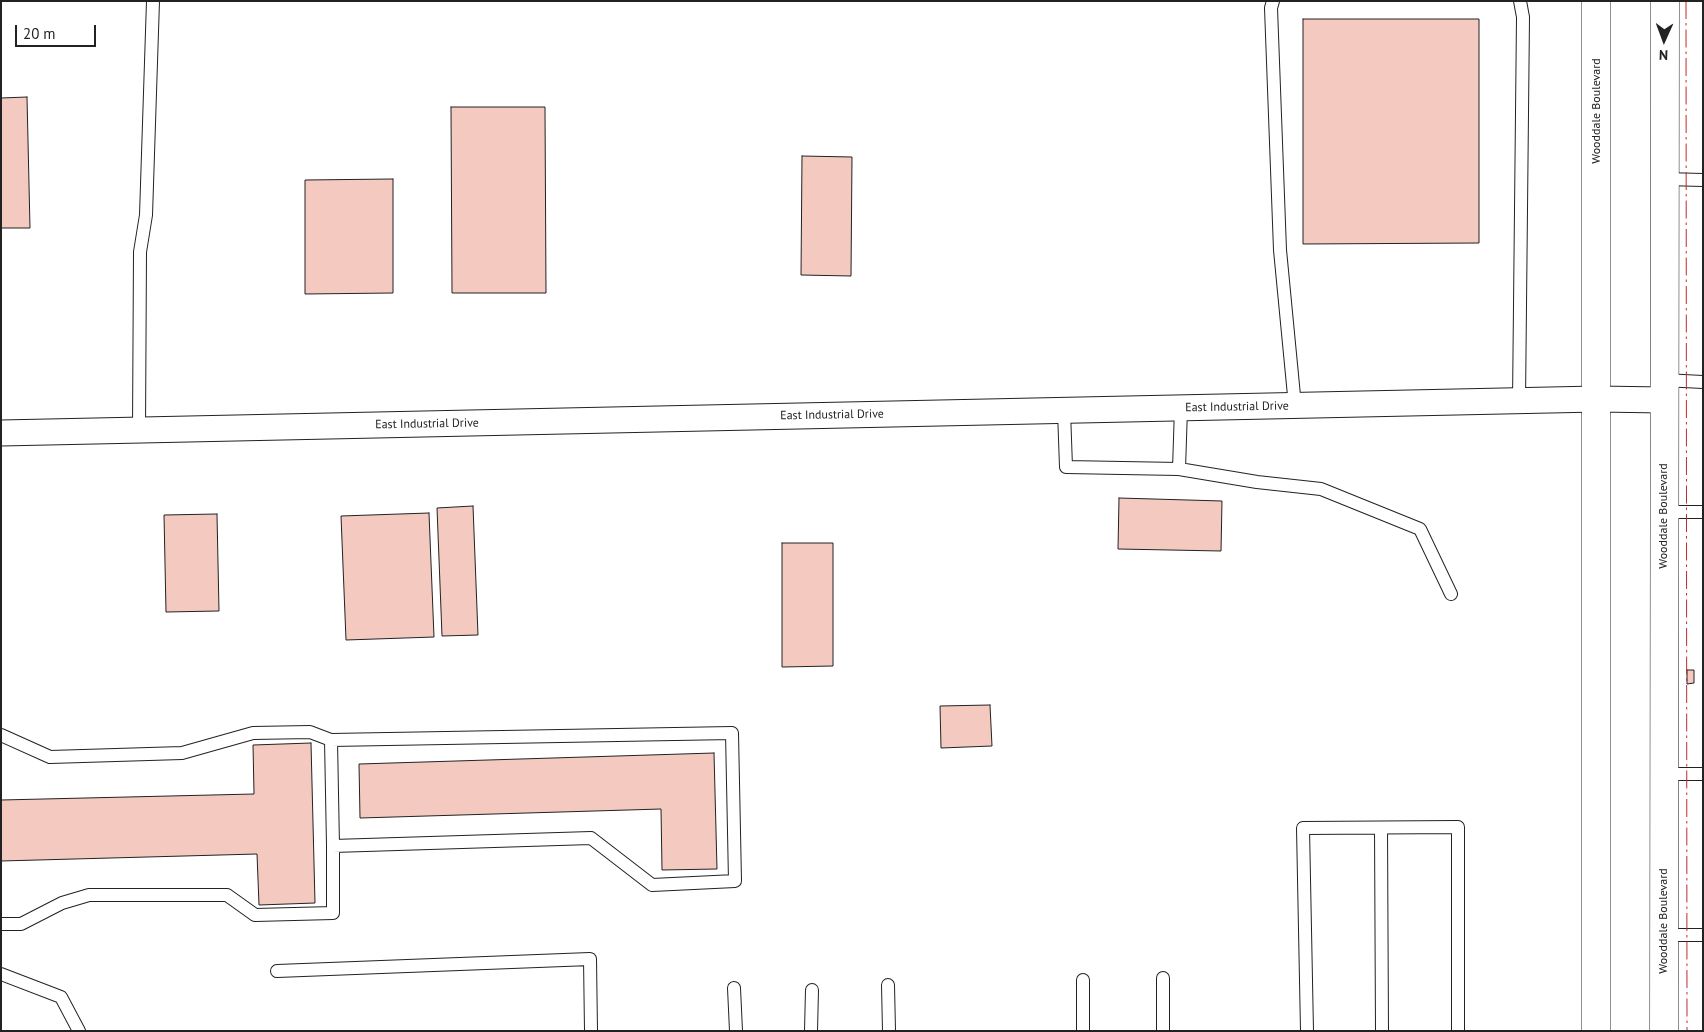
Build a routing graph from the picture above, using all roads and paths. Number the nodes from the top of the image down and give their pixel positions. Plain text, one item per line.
1 (153, 1) edge
2 (1273, 1) edge
3 (1520, 1) edge
4 (1596, 1) edge
5 (1665, 1) edge
6 (1664, 179) junction
7 (1703, 180) edge
8 (1703, 382) edge
9 (1663, 390) junction
10 (1597, 399) junction
11 (1518, 401) junction
12 (1294, 406) junction
13 (1181, 408) junction
14 (1064, 411) junction
15 (139, 429) junction
16 (1, 433) edge
17 (1179, 469) junction
18 (1664, 512) junction
19 (1703, 512) edge
20 (1451, 594) dead end
21 (1, 735) edge
22 (331, 740) junction
23 (1664, 774) junction
24 (1703, 774) edge
25 (1381, 828) junction
26 (333, 846) junction
27 (1, 924) edge
28 (1664, 934) junction
29 (1703, 935) edge
30 (277, 971) dead end
31 (1, 974) edge
32 (1163, 978) dead end
33 (1083, 980) dead end
34 (888, 986) dead end
35 (734, 988) dead end
36 (812, 990) dead end
37 (79, 1031) edge
38 (591, 1031) edge
39 (736, 1031) edge
40 (811, 1031) edge
41 (889, 1031) edge
42 (1083, 1031) edge
43 (1163, 1031) edge
44 (1307, 1031) edge
45 (1382, 1031) edge
46 (1458, 1031) edge
47 (1596, 1031) edge
48 (1664, 1031) edge

1 - 15 lane
2 - 12 lane
3 - 11 lane
4 - 10 street, Wooddale Boulevard
5 - 6 street, Wooddale Boulevard
6 - 7 lane
6 - 9 street, Wooddale Boulevard
8 - 9 lane
9 - 10 street, East Industrial Drive
9 - 18 street, Wooddale Boulevard
10 - 11 street, East Industrial Drive
10 - 47 street, Wooddale Boulevard
11 - 12 street, East Industrial Drive
12 - 13 street, East Industrial Drive
13 - 14 street, East Industrial Drive
13 - 17 lane
14 - 15 street, East Industrial Drive
14 - 17 lane
15 - 16 street, East Industrial Drive
17 - 20 lane
18 - 19 lane
18 - 23 street, Wooddale Boulevard
21 - 22 lane
22 - 26 lane
22 - 26 lane
23 - 24 lane
23 - 28 street, Wooddale Boulevard
25 - 44 lane
25 - 45 lane
25 - 46 lane
26 - 27 lane
28 - 29 lane
28 - 48 street, Wooddale Boulevard
30 - 38 lane
31 - 37 lane
32 - 43 lane
33 - 42 lane
34 - 41 lane
35 - 39 lane
36 - 40 lane

